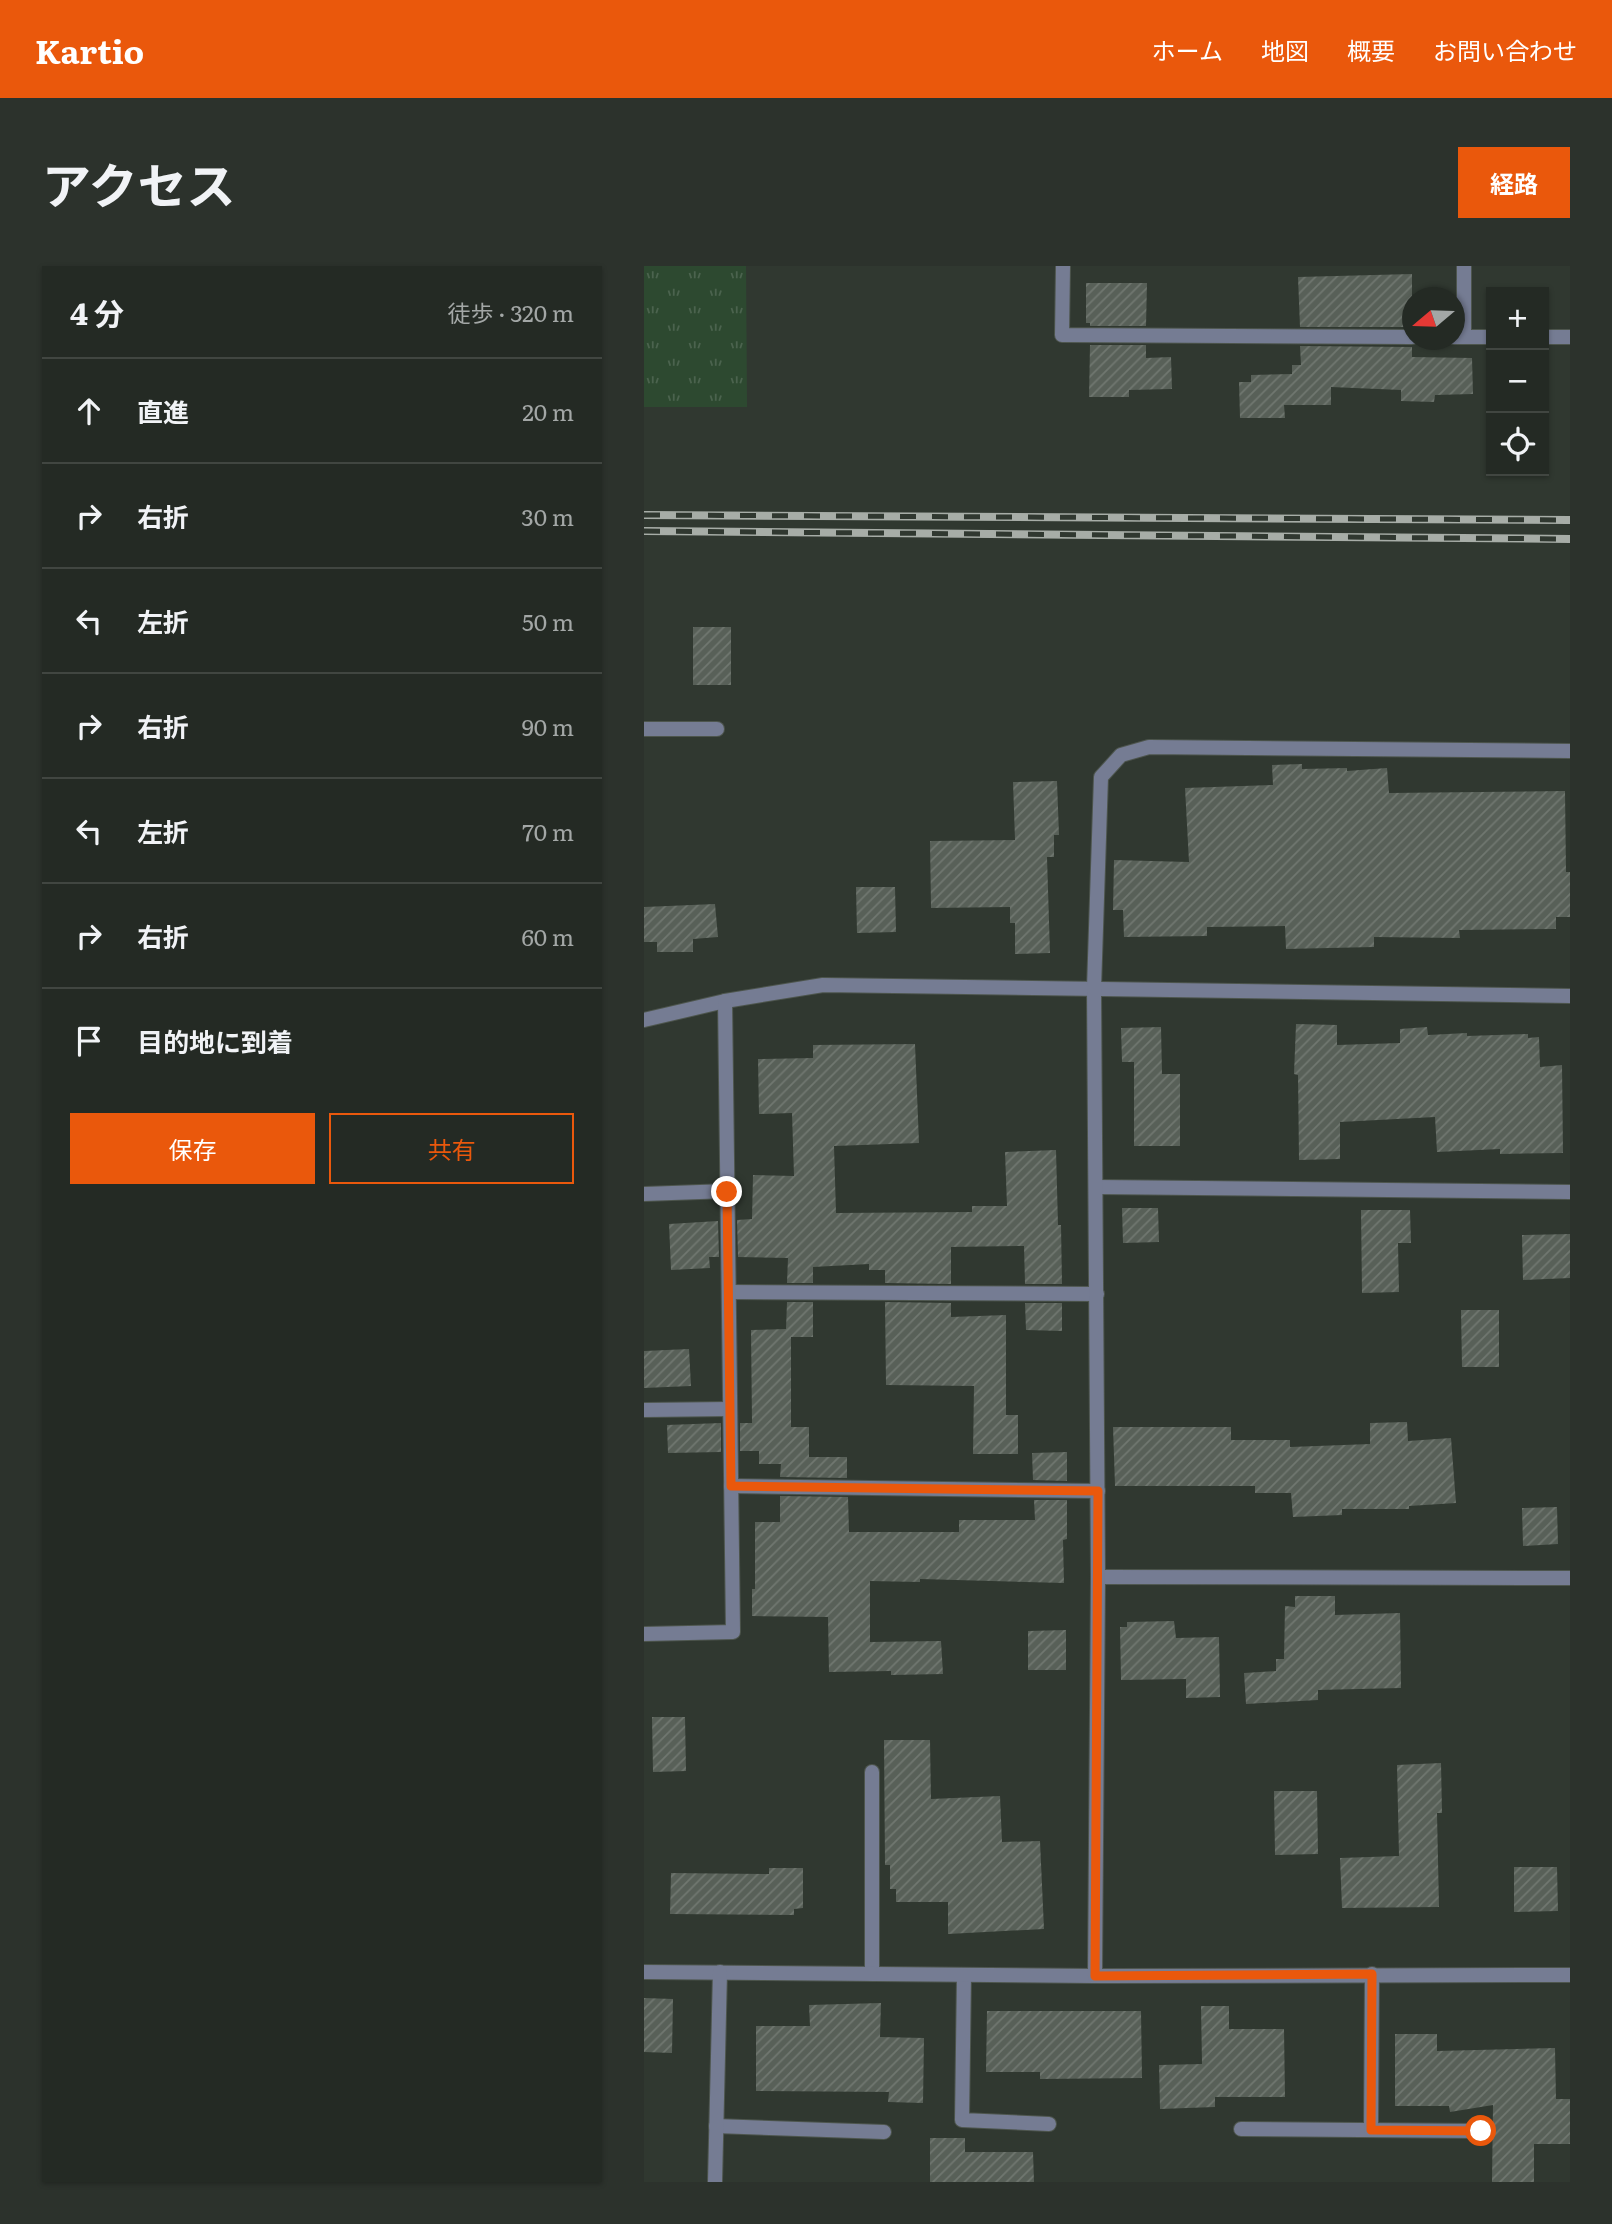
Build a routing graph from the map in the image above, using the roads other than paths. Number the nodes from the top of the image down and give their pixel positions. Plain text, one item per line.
1 (1063, 266) edge
2 (1464, 266) edge
3 (1463, 287) edge
4 (1402, 337) edge
5 (1465, 337) edge
6 (1486, 337) edge
7 (1549, 337) edge
8 (1570, 337) edge
9 (644, 729) edge
10 (717, 729) dead end
11 (1570, 751) edge
12 (1094, 988) junction
13 (1570, 996) edge
14 (725, 1001) junction
15 (644, 1020) edge
16 (1096, 1187) junction
17 (727, 1192) junction
18 (1570, 1192) edge
19 (644, 1194) edge
20 (729, 1292) junction
21 (1097, 1294) junction
22 (730, 1409) junction
23 (644, 1410) edge
24 (731, 1486) junction
25 (1098, 1491) junction
26 (1098, 1577) junction
27 (1570, 1578) edge
28 (644, 1633) edge
29 (872, 1772) dead end
30 (644, 1972) edge
31 (720, 1972) junction
32 (872, 1974) junction
33 (1372, 1974) junction
34 (964, 1975) junction
35 (1570, 1975) edge
36 (1095, 1976) junction
37 (1049, 2124) dead end
38 (716, 2126) junction
39 (1241, 2129) dead end
40 (1371, 2130) junction
41 (1481, 2131) dead end
42 (884, 2132) dead end
43 (715, 2182) edge

1 - 4 street
2 - 3 street
5 - 6 street
7 - 8 street
9 - 10 street
11 - 12 street
12 - 13 street
12 - 14 street
12 - 16 street
14 - 15 street
14 - 17 street
16 - 18 street
16 - 21 street
17 - 19 street
17 - 20 street
20 - 21 street
20 - 22 street
21 - 25 street
22 - 23 street
22 - 24 street
24 - 25 street
24 - 28 street
25 - 26 street
26 - 27 street
26 - 36 street
29 - 32 street
30 - 31 street
31 - 32 street
31 - 38 street
32 - 34 street
33 - 35 street
33 - 36 street
33 - 40 street
34 - 36 street
34 - 37 street
38 - 42 street
38 - 43 street
39 - 40 street
40 - 41 street

